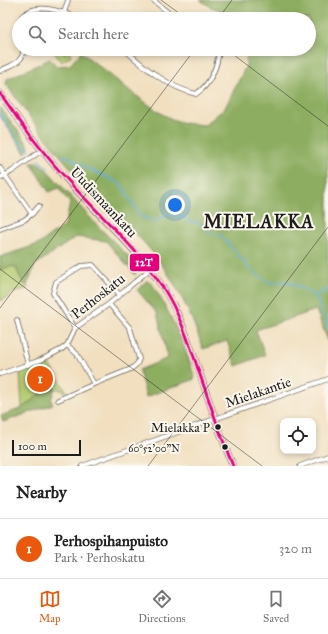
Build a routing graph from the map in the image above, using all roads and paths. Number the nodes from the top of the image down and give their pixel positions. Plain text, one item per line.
1 (68, 0) edge
2 (153, 0) edge
3 (26, 12) edge
4 (64, 12) joint
5 (168, 12) edge
6 (23, 56) edge
7 (132, 56) edge
8 (218, 56) edge
9 (0, 71) edge
10 (0, 93) edge
11 (42, 150) junction
12 (0, 168) edge
13 (5, 176) junction
14 (0, 178) edge
15 (39, 206) dead end
16 (32, 214) junction
17 (0, 229) edge
18 (150, 269) junction
19 (120, 295) junction
20 (108, 304) junction
21 (17, 320) dead end
22 (75, 328) junction
23 (67, 345) junction
24 (28, 365) junction
25 (0, 374) edge
26 (328, 379) edge
27 (94, 384) junction
28 (58, 400) dead end
29 (215, 419) junction
30 (328, 456) edge
31 (82, 466) edge
32 (233, 466) edge
33 (300, 466) edge

1 - 4 street
2 - 5 street
3 - 4 street
6 - 9 street
7 - 8 street
10 - 11 street, Uudismaankatu
11 - 13 street
11 - 18 street, Uudismaankatu
12 - 13 street
13 - 14 street
13 - 16 street
15 - 16 street
16 - 17 street
18 - 19 street, Perhoskatu
18 - 29 street, Uudismaankatu
19 - 20 street, Perhoskatu
19 - 22 street
20 - 22 street, Perhoskatu
20 - 27 street
21 - 24 street
22 - 23 street, Perhoskatu
23 - 24 street
23 - 27 street
24 - 25 street
26 - 29 street, Mielakantie
27 - 28 street
29 - 31 street, Mielakantie
29 - 32 street, Uudismaankatu
30 - 33 street

